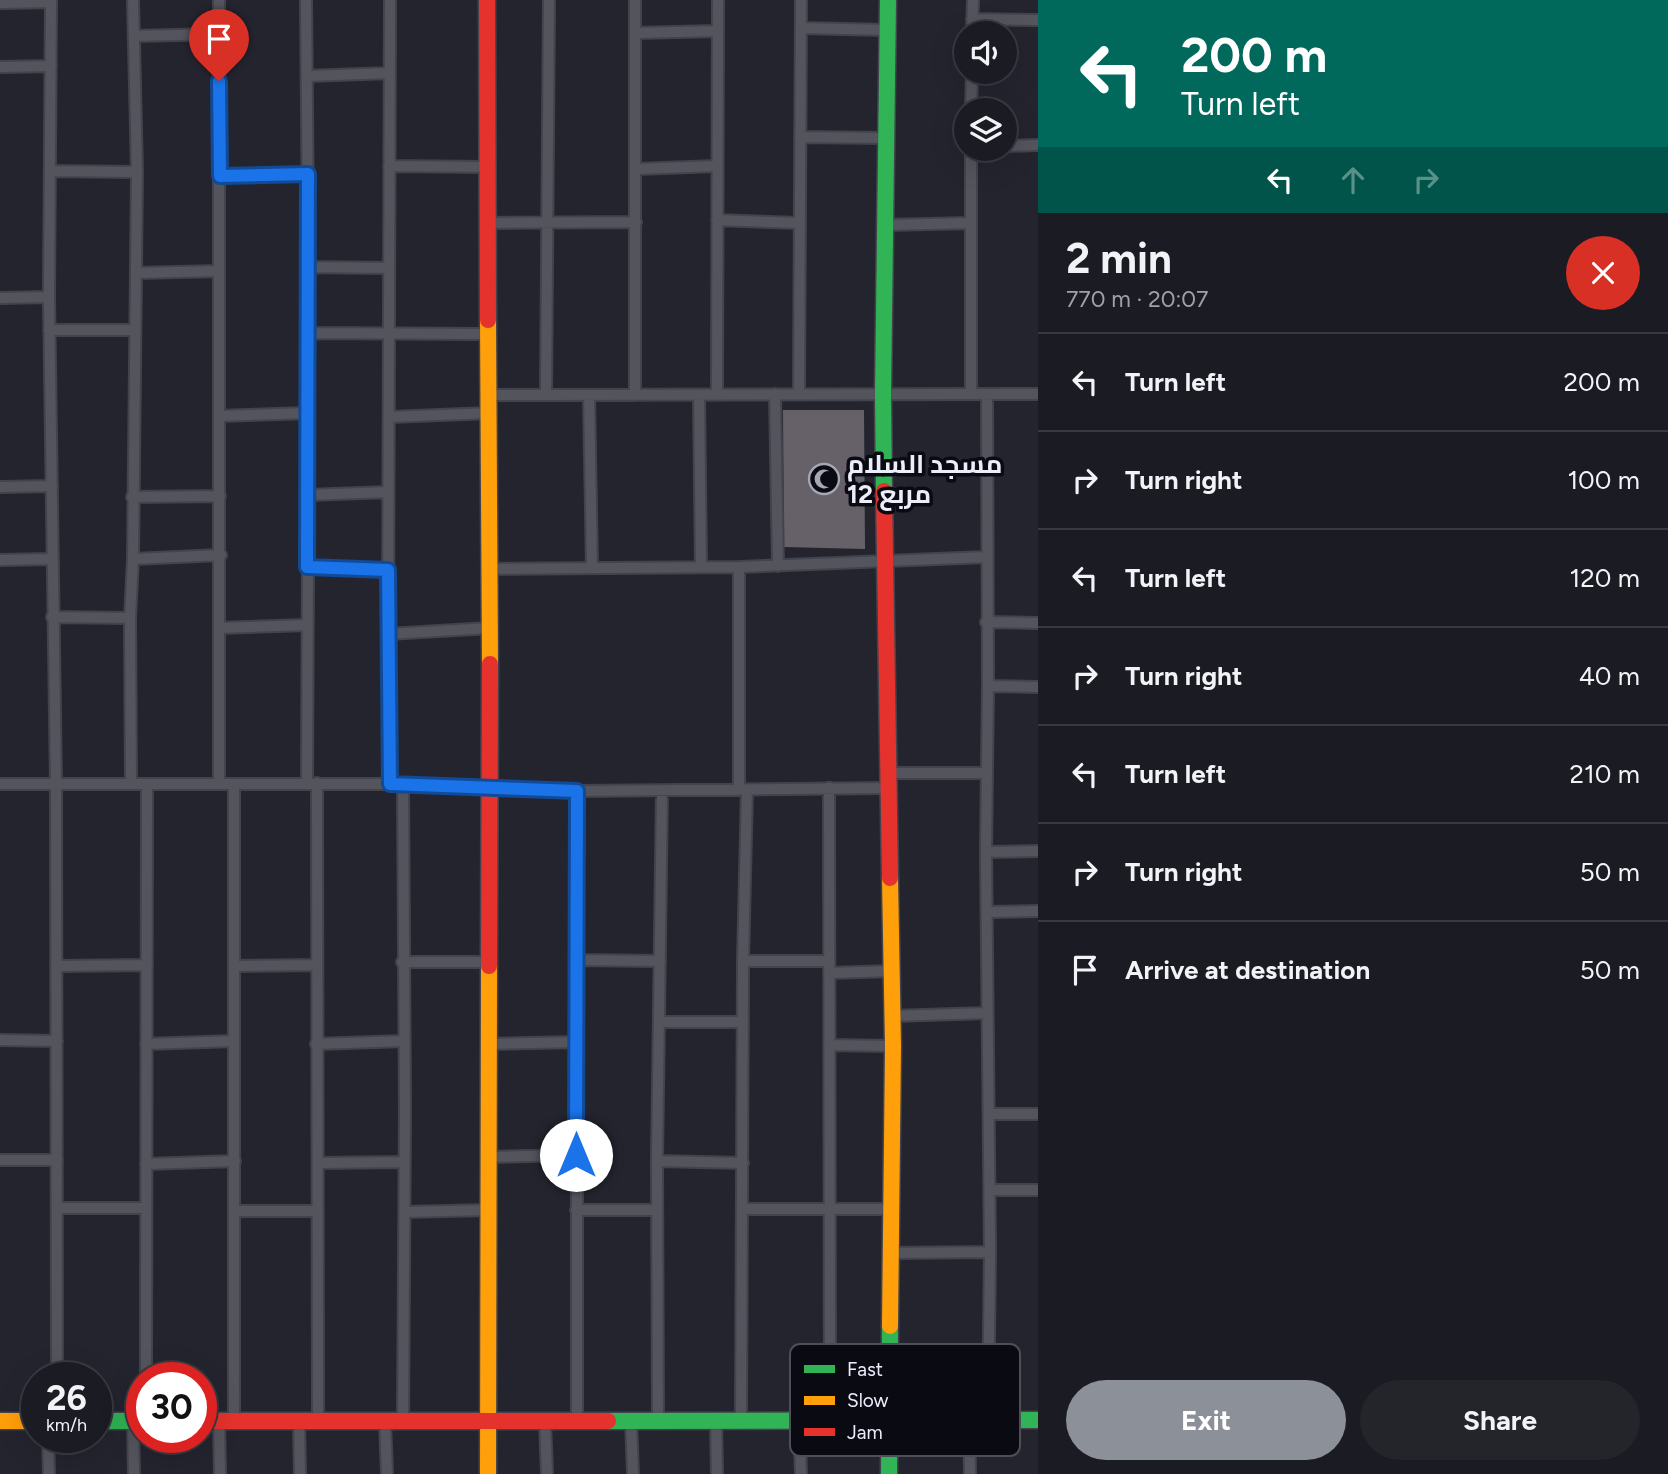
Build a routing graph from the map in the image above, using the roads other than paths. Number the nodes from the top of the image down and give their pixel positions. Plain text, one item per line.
1 (133, 0) edge
2 (219, 0) edge
3 (306, 0) edge
4 (390, 0) edge
5 (487, 0) edge
6 (549, 0) edge
7 (635, 0) edge
8 (718, 0) edge
9 (801, 0) edge
10 (888, 0) edge
11 (973, 0) edge
12 (51, 1) edge
13 (0, 3) edge
14 (972, 19) joint
15 (1038, 20) edge
16 (801, 28) junction
17 (717, 30) junction
18 (887, 30) junction
19 (635, 33) junction
20 (218, 34) junction
21 (134, 36) junction
22 (0, 66) edge
23 (51, 66) junction
24 (390, 73) junction
25 (307, 76) junction
26 (800, 137) junction
27 (887, 138) junction
28 (1038, 145) edge
29 (1017, 146) edge
30 (971, 161) edge
31 (389, 166) junction
32 (488, 166) junction
33 (717, 166) junction
34 (636, 169) junction
35 (50, 171) junction
36 (137, 172) junction
37 (308, 174) junction
38 (220, 176) junction
39 (717, 220) junction
40 (636, 222) junction
41 (488, 223) junction
42 (548, 223) junction
43 (799, 223) junction
44 (971, 223) junction
45 (885, 225) junction
46 (308, 267) junction
47 (389, 268) junction
48 (219, 271) junction
49 (136, 273) junction
50 (0, 298) edge
51 (49, 298) junction
52 (50, 330) junction
53 (135, 330) junction
54 (309, 333) junction
55 (388, 333) junction
56 (488, 334) junction
57 (775, 394) junction
58 (799, 394) junction
59 (883, 394) junction
60 (971, 394) junction
61 (987, 394) junction
62 (1038, 394) edge
63 (490, 395) junction
64 (546, 395) junction
65 (589, 395) junction
66 (635, 395) junction
67 (699, 395) junction
68 (717, 395) junction
69 (307, 413) junction
70 (490, 413) junction
71 (219, 416) junction
72 (388, 417) junction
73 (52, 486) junction
74 (0, 487) edge
75 (388, 492) junction
76 (307, 495) junction
77 (220, 496) junction
78 (132, 497) junction
79 (221, 555) junction
80 (986, 557) junction
81 (0, 559) edge
82 (51, 559) junction
83 (133, 559) junction
84 (884, 562) junction
85 (778, 566) junction
86 (307, 567) junction
87 (701, 567) junction
88 (739, 567) junction
89 (592, 568) junction
90 (490, 569) junction
91 (388, 570) junction
92 (52, 617) junction
93 (130, 618) junction
94 (986, 622) junction
95 (1038, 623) edge
96 (307, 625) junction
97 (219, 628) junction
98 (490, 628) junction
99 (388, 634) junction
100 (988, 686) junction
101 (1038, 687) edge
102 (987, 773) junction
103 (889, 780) junction
104 (234, 783) junction
105 (312, 783) junction
106 (56, 784) junction
107 (131, 784) junction
108 (147, 784) junction
109 (219, 784) junction
110 (390, 784) junction
111 (402, 784) junction
112 (0, 785) edge
113 (490, 788) junction
114 (829, 788) junction
115 (743, 790) junction
116 (577, 791) junction
117 (662, 791) junction
118 (1038, 851) edge
119 (986, 852) junction
120 (988, 912) junction
121 (1038, 912) edge
122 (577, 960) junction
123 (660, 961) junction
124 (743, 961) junction
125 (828, 961) junction
126 (402, 962) junction
127 (489, 962) junction
128 (56, 965) junction
129 (146, 965) junction
130 (317, 965) junction
131 (234, 966) junction
132 (892, 971) junction
133 (829, 973) junction
134 (987, 1013) junction
135 (892, 1016) junction
136 (660, 1022) junction
137 (743, 1022) junction
138 (0, 1040) edge
139 (57, 1041) junction
140 (234, 1041) junction
141 (404, 1041) junction
142 (576, 1042) junction
143 (146, 1044) junction
144 (316, 1044) junction
145 (489, 1044) junction
146 (829, 1045) junction
147 (892, 1046) junction
148 (989, 1114) junction
149 (1038, 1114) edge
150 (576, 1155) junction
151 (488, 1157) junction
152 (0, 1160) edge
153 (57, 1160) junction
154 (234, 1161) junction
155 (657, 1161) junction
156 (404, 1162) junction
157 (318, 1163) junction
158 (743, 1163) junction
159 (146, 1164) junction
160 (990, 1190) junction
161 (1038, 1190) edge
162 (57, 1208) junction
163 (146, 1208) junction
164 (742, 1209) junction
165 (829, 1209) junction
166 (890, 1209) junction
167 (488, 1210) junction
168 (576, 1210) junction
169 (657, 1210) junction
170 (234, 1211) junction
171 (317, 1211) junction
172 (405, 1212) junction
173 (990, 1252) junction
174 (890, 1253) junction
175 (830, 1344) edge
176 (889, 1344) edge
177 (989, 1344) edge
178 (57, 1362) edge
179 (146, 1362) edge
180 (403, 1420) junction
181 (631, 1420) junction
182 (658, 1420) junction
183 (716, 1420) junction
184 (741, 1420) junction
185 (790, 1420) edge
186 (1020, 1420) edge
187 (1038, 1420) edge
188 (0, 1421) edge
189 (21, 1421) edge
190 (217, 1421) edge
191 (227, 1421) junction
192 (299, 1421) junction
193 (318, 1421) junction
194 (385, 1421) junction
195 (487, 1421) junction
196 (545, 1421) junction
197 (577, 1421) junction
198 (48, 1453) edge
199 (135, 1453) edge
200 (800, 1456) edge
201 (889, 1456) edge
202 (970, 1456) edge
203 (49, 1474) edge
204 (134, 1474) edge
205 (220, 1474) edge
206 (300, 1474) edge
207 (387, 1474) edge
208 (488, 1474) edge
209 (547, 1474) edge
210 (633, 1474) edge
211 (717, 1474) edge
212 (801, 1474) edge
213 (889, 1474) edge
214 (970, 1474) edge

1 - 21 street
2 - 20 street
3 - 25 street
4 - 24 street
5 - 32 street
6 - 42 street
7 - 19 street
8 - 17 street
9 - 16 street
10 - 18 street
11 - 14 street
12 - 13 street
12 - 23 street
14 - 15 street
16 - 18 street
16 - 26 street
17 - 19 street
17 - 33 street
18 - 27 street
19 - 34 street
20 - 21 street
20 - 38 street
21 - 36 street
22 - 23 street
23 - 35 street
24 - 25 street
24 - 31 street
25 - 37 street
26 - 27 street
26 - 43 street
27 - 45 street
28 - 29 street
30 - 44 street
31 - 32 street
31 - 47 street
32 - 41 street
33 - 34 street
33 - 39 street
34 - 40 street
35 - 36 street
35 - 51 street
36 - 49 street
37 - 38 street
37 - 46 street
38 - 48 street
39 - 43 street
39 - 68 street
40 - 42 street
40 - 66 street
41 - 42 street
41 - 56 street
42 - 64 street
43 - 58 street
44 - 45 street
44 - 60 street
45 - 59 street
46 - 47 street
46 - 54 street
47 - 55 street
48 - 49 street
48 - 71 street
49 - 53 street
50 - 51 street
51 - 52 street
52 - 53 street
52 - 73 street
53 - 78 street
54 - 55 street
54 - 69 street
55 - 56 street
55 - 72 street
56 - 63 street
57 - 58 street
57 - 68 street
57 - 85 street
58 - 59 street
59 - 60 street
59 - 84 street
60 - 61 street
61 - 62 street
61 - 80 street
63 - 64 street
63 - 70 street
64 - 65 street
65 - 66 street
65 - 89 street
66 - 67 street
67 - 68 street
67 - 87 street
69 - 71 street
69 - 76 street
70 - 72 street
70 - 90 street
71 - 77 street
72 - 75 street
73 - 74 street
73 - 82 street
75 - 76 street
75 - 91 street
76 - 86 street
77 - 78 street
77 - 79 street
78 - 83 street
79 - 83 street
79 - 97 street
80 - 84 street
80 - 94 street
81 - 82 street
82 - 92 street
83 - 93 street
84 - 85 street
84 - 103 street
85 - 88 street
86 - 91 street
86 - 96 street
87 - 88 street
87 - 89 street
88 - 115 street
89 - 90 street
90 - 98 street
91 - 99 street
92 - 93 street
92 - 106 street
93 - 107 street
94 - 95 street
94 - 100 street
96 - 97 street
96 - 105 street
97 - 109 street
98 - 99 street
98 - 113 street
99 - 110 street
100 - 101 street
100 - 102 street
102 - 103 street
102 - 119 street
103 - 114 street
103 - 132 street
104 - 105 street
104 - 109 street
104 - 131 street
105 - 110 street
105 - 130 street
106 - 107 street
106 - 112 street
106 - 128 street
107 - 108 street
108 - 109 street
108 - 129 street
110 - 111 street
111 - 113 street
111 - 126 street
113 - 116 street
113 - 127 street
114 - 115 street
114 - 125 street
115 - 117 street
115 - 124 street
116 - 117 street
116 - 122 street
117 - 123 street
118 - 119 street
119 - 120 street
120 - 121 street
120 - 134 street
122 - 123 street
122 - 142 street
123 - 136 street
124 - 125 street
124 - 137 street
125 - 133 street
126 - 127 street
126 - 141 street
127 - 145 street
128 - 129 street
128 - 139 street
129 - 143 street
130 - 131 street
130 - 144 street
131 - 140 street
132 - 133 street
132 - 135 street
133 - 146 street
134 - 135 street
134 - 148 street
135 - 147 street
136 - 137 street
136 - 155 street
137 - 158 street
138 - 139 street
139 - 153 street
140 - 143 street
140 - 154 street
141 - 144 street
141 - 156 street
142 - 145 street
142 - 150 street
143 - 159 street
144 - 157 street
145 - 151 street
146 - 147 street
146 - 165 street
147 - 166 street
148 - 149 street
148 - 160 street
150 - 151 street
150 - 168 street
151 - 167 street
152 - 153 street
153 - 162 street
154 - 159 street
154 - 170 street
155 - 158 street
155 - 169 street
156 - 157 street
156 - 172 street
157 - 171 street
158 - 164 street
159 - 163 street
160 - 161 street
160 - 173 street
162 - 163 street
162 - 178 street
163 - 179 street
164 - 165 street
164 - 184 street
165 - 166 street
165 - 175 street
166 - 174 street
167 - 172 street
167 - 195 street
168 - 169 street
168 - 197 street
169 - 182 street
170 - 171 street
170 - 191 street
171 - 193 street
172 - 180 street
173 - 174 street
173 - 177 street
174 - 176 street
180 - 194 street
180 - 195 street
181 - 182 street
181 - 197 street
181 - 210 street
182 - 183 street
183 - 184 street
183 - 211 street
184 - 185 street
186 - 187 street
188 - 189 street
190 - 191 street
191 - 192 street
191 - 205 street
192 - 193 street
192 - 206 street
193 - 194 street
194 - 207 street
195 - 196 street
195 - 208 street
196 - 197 street
196 - 209 street
198 - 203 street
199 - 204 street
200 - 212 street
201 - 213 street
202 - 214 street

